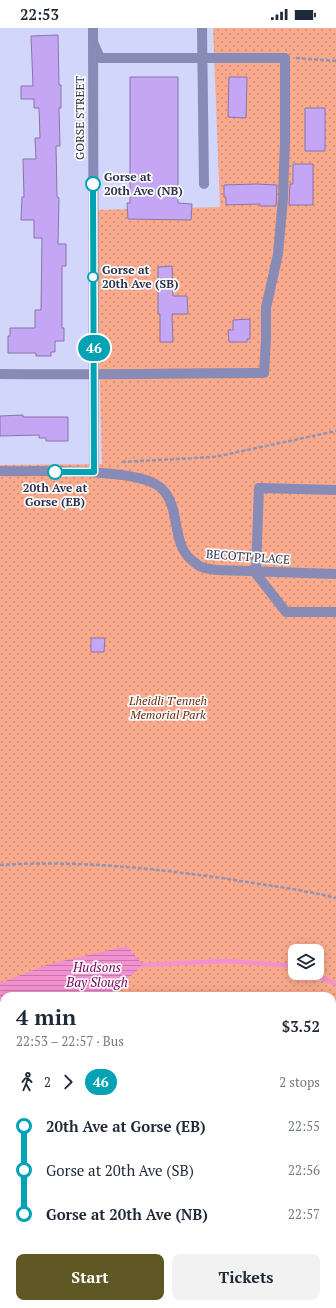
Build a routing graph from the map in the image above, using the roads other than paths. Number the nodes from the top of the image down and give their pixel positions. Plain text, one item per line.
1 (93, 28) edge
2 (202, 28) edge
3 (93, 42) junction
4 (202, 58) junction
5 (204, 184) dead end
6 (0, 374) edge
7 (94, 375) junction
8 (0, 471) edge
9 (94, 472) junction
10 (336, 490) edge
11 (255, 571) junction
12 (336, 574) edge
13 (336, 612) edge

1 - 3 street, GORSE STREET
2 - 4 street
3 - 4 street
3 - 7 street, GORSE STREET
4 - 5 street
4 - 7 street
6 - 7 street
7 - 9 street, GORSE STREET
8 - 9 street, BECOTT PLACE
9 - 11 street, BECOTT PLACE
10 - 11 street
11 - 12 street, BECOTT PLACE
11 - 13 street

